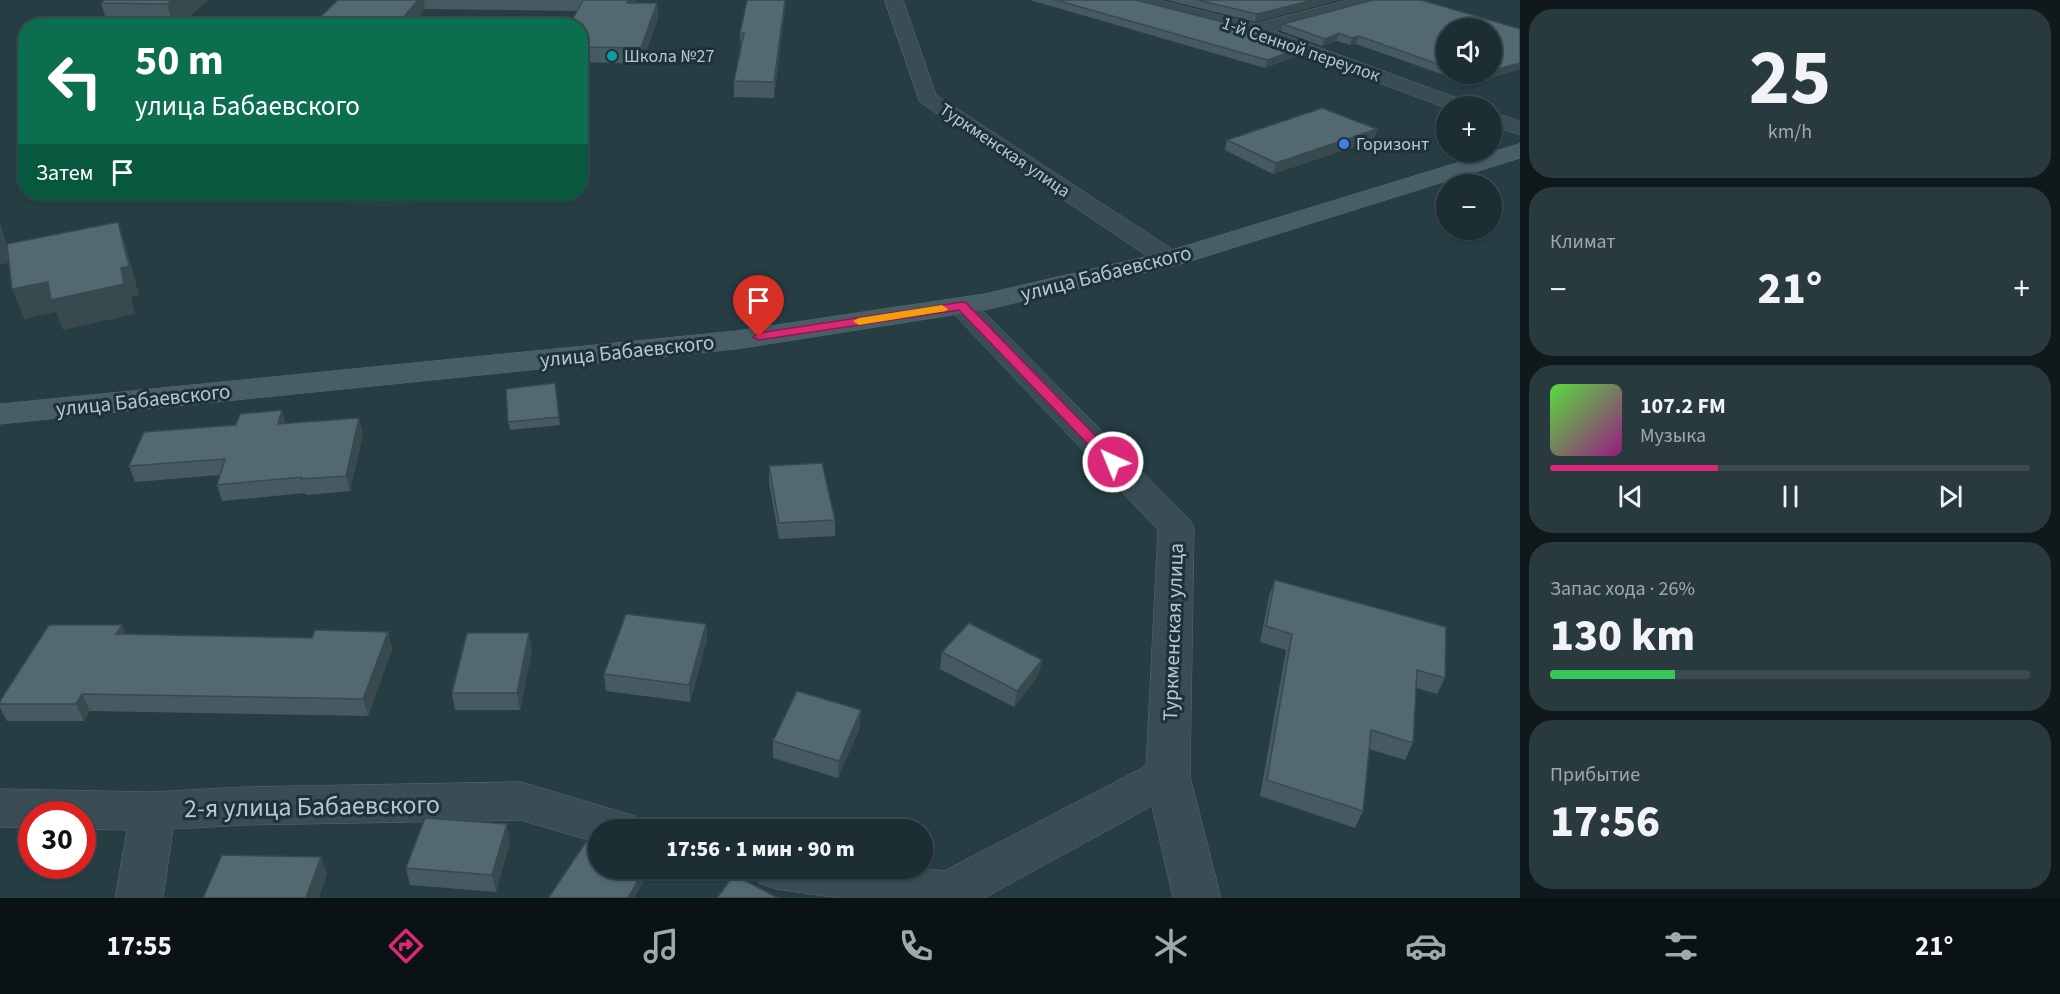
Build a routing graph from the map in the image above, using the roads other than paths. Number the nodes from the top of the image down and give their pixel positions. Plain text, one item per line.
1 (894, 0) edge
2 (1138, 0) edge
3 (1368, 0) edge
4 (1255, 30) junction
5 (1436, 97) edge
6 (1502, 122) edge
7 (1520, 128) edge
8 (1520, 151) edge
9 (1169, 259) junction
10 (962, 306) junction
11 (0, 414) edge
12 (1168, 776) junction
13 (0, 808) edge
14 (153, 811) junction
15 (588, 821) edge
16 (852, 879) edge
17 (139, 898) edge
18 (1199, 898) edge

1 - 9 street, Туркменская улица
2 - 4 street, 1-й Сенной переулок
3 - 4 street
4 - 5 street, 1-й Сенной переулок
6 - 7 street
8 - 9 main road, улица Бабаевского
9 - 10 main road, улица Бабаевского
10 - 11 main road, улица Бабаевского
10 - 12 street, Туркменская улица
12 - 16 street
12 - 18 street, Туркменская улица
13 - 14 street, 2-я улица Бабаевского
14 - 15 street, 2-я улица Бабаевского
14 - 17 street

